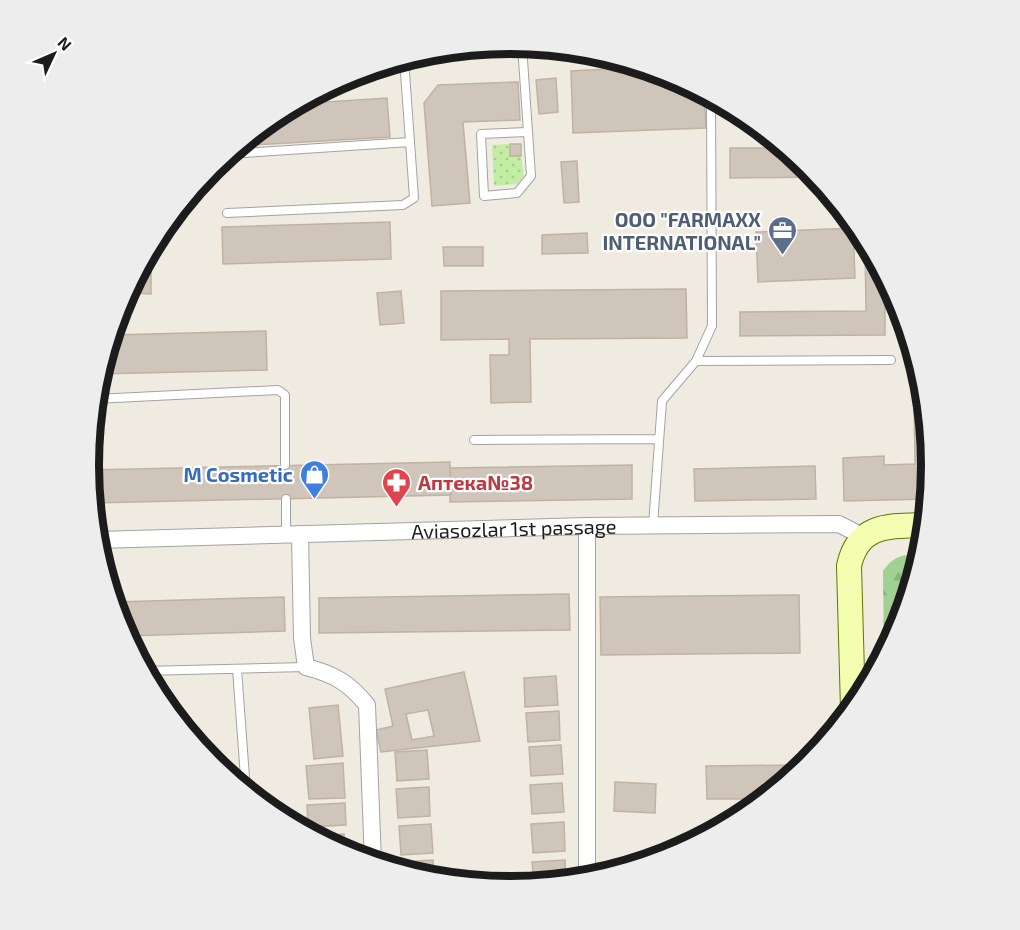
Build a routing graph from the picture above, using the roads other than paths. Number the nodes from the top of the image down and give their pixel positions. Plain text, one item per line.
1 (523, 54) edge
2 (405, 68) edge
3 (711, 106) edge
4 (527, 132) junction
5 (410, 142) junction
6 (243, 153) edge
7 (227, 213) dead end
8 (891, 360) dead end
9 (696, 361) junction
10 (105, 399) edge
11 (659, 439) junction
12 (474, 440) dead end
13 (285, 465) dead end
14 (286, 499) dead end
15 (653, 525) junction
16 (916, 525) edge
17 (586, 526) junction
18 (293, 535) junction
19 (864, 537) junction
20 (106, 540) edge
21 (306, 667) junction
22 (237, 669) junction
23 (154, 671) edge
24 (853, 692) edge
25 (245, 779) edge
26 (373, 852) edge
27 (587, 868) edge

1 - 4 lane
2 - 5 lane
3 - 9 lane
4 - 4 lane
5 - 6 lane
5 - 7 lane
8 - 9 lane
9 - 11 lane
10 - 13 lane
11 - 12 lane
11 - 15 lane
14 - 18 lane
15 - 17 street, Aviasozlar 1st passage
15 - 19 street, Aviasozlar 1st passage
16 - 19 main road
17 - 18 street, Aviasozlar 1st passage
17 - 27 street
18 - 20 street, Aviasozlar 1st passage
18 - 21 street
19 - 24 main road
21 - 22 lane
21 - 26 street
22 - 23 lane
22 - 25 lane

